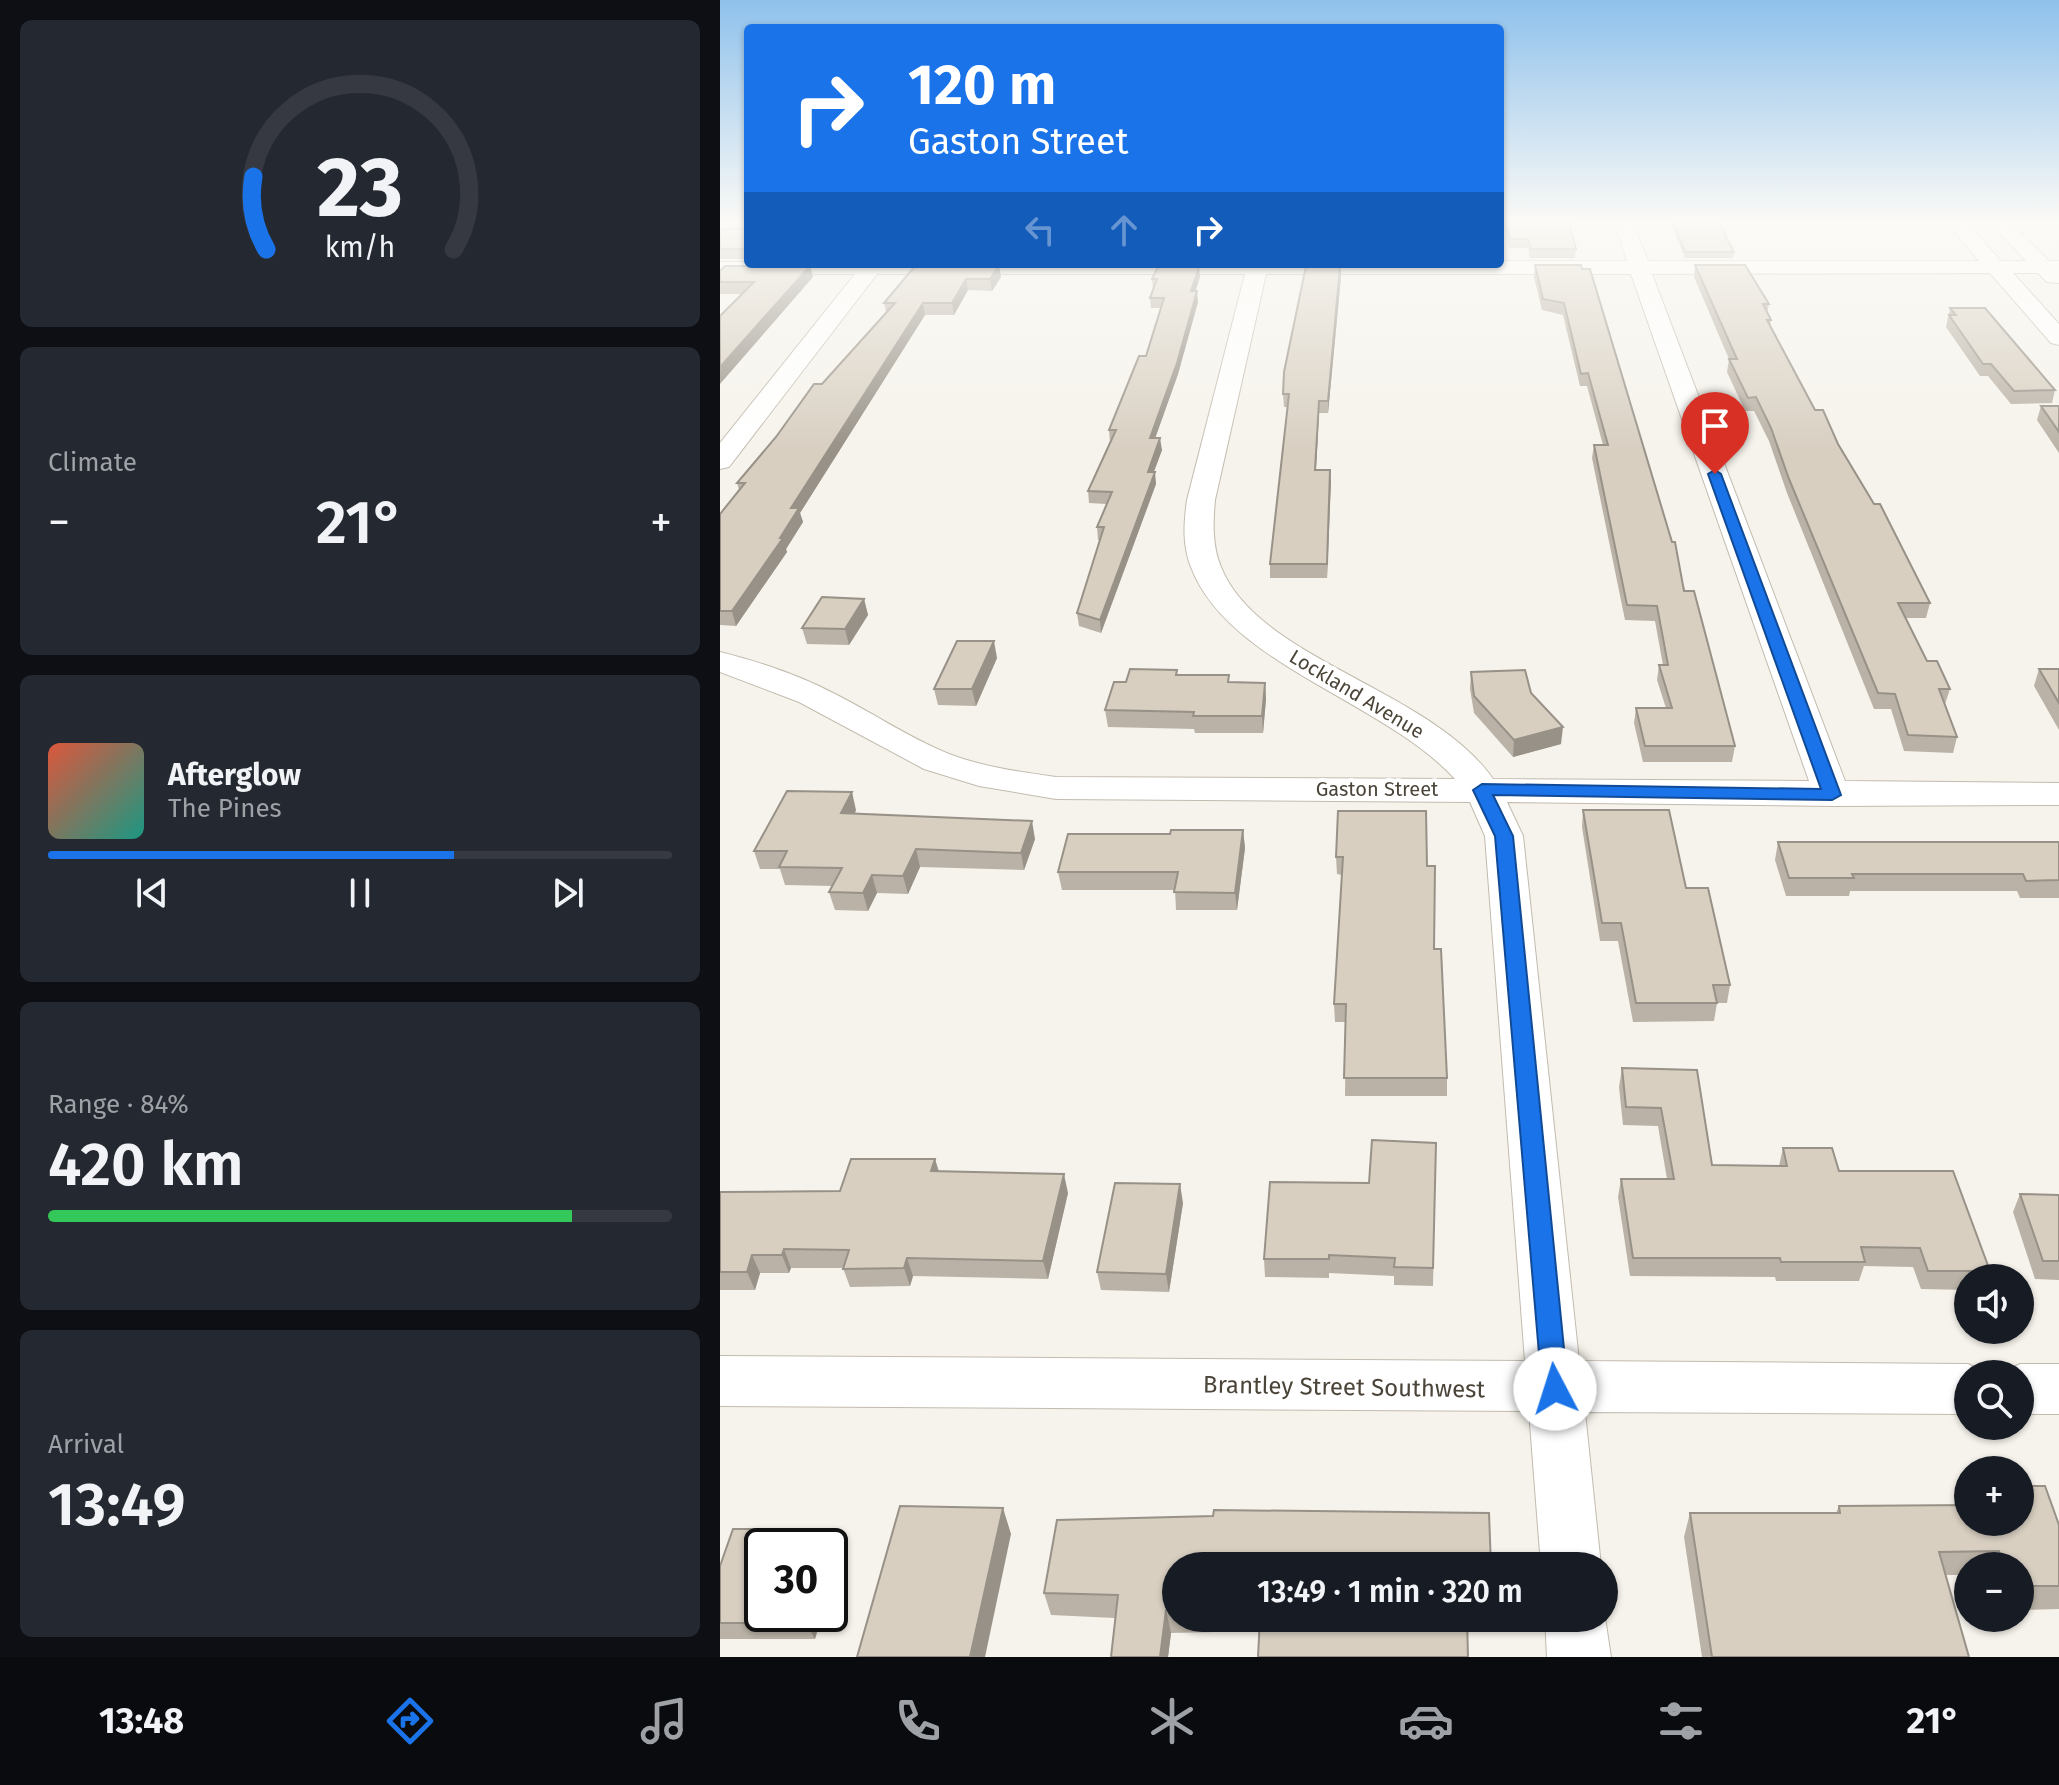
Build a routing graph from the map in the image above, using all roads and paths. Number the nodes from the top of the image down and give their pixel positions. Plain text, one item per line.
1 (848, 296) edge
2 (1251, 296) edge
3 (1649, 296) edge
4 (2021, 296) edge
5 (2059, 338) edge
6 (720, 461) edge
7 (720, 662) edge
8 (1482, 790) junction
9 (2059, 794) edge
10 (1832, 795) junction
11 (720, 1381) edge
12 (1555, 1389) junction
13 (1954, 1389) edge
14 (2034, 1389) edge
15 (2059, 1389) edge
16 (1570, 1552) edge
17 (1577, 1632) edge
18 (1579, 1657) edge

1 - 6 street
2 - 8 street, Lockland Avenue
3 - 10 street
4 - 5 street
7 - 8 street, Gaston Street
8 - 10 street, Gaston Street
8 - 12 street, Lockland Avenue
9 - 10 street, Gaston Street
11 - 12 street, Brantley Street Southwest
12 - 13 street, Brantley Street Southwest
12 - 16 street, Lockland Avenue
14 - 15 street
17 - 18 street

